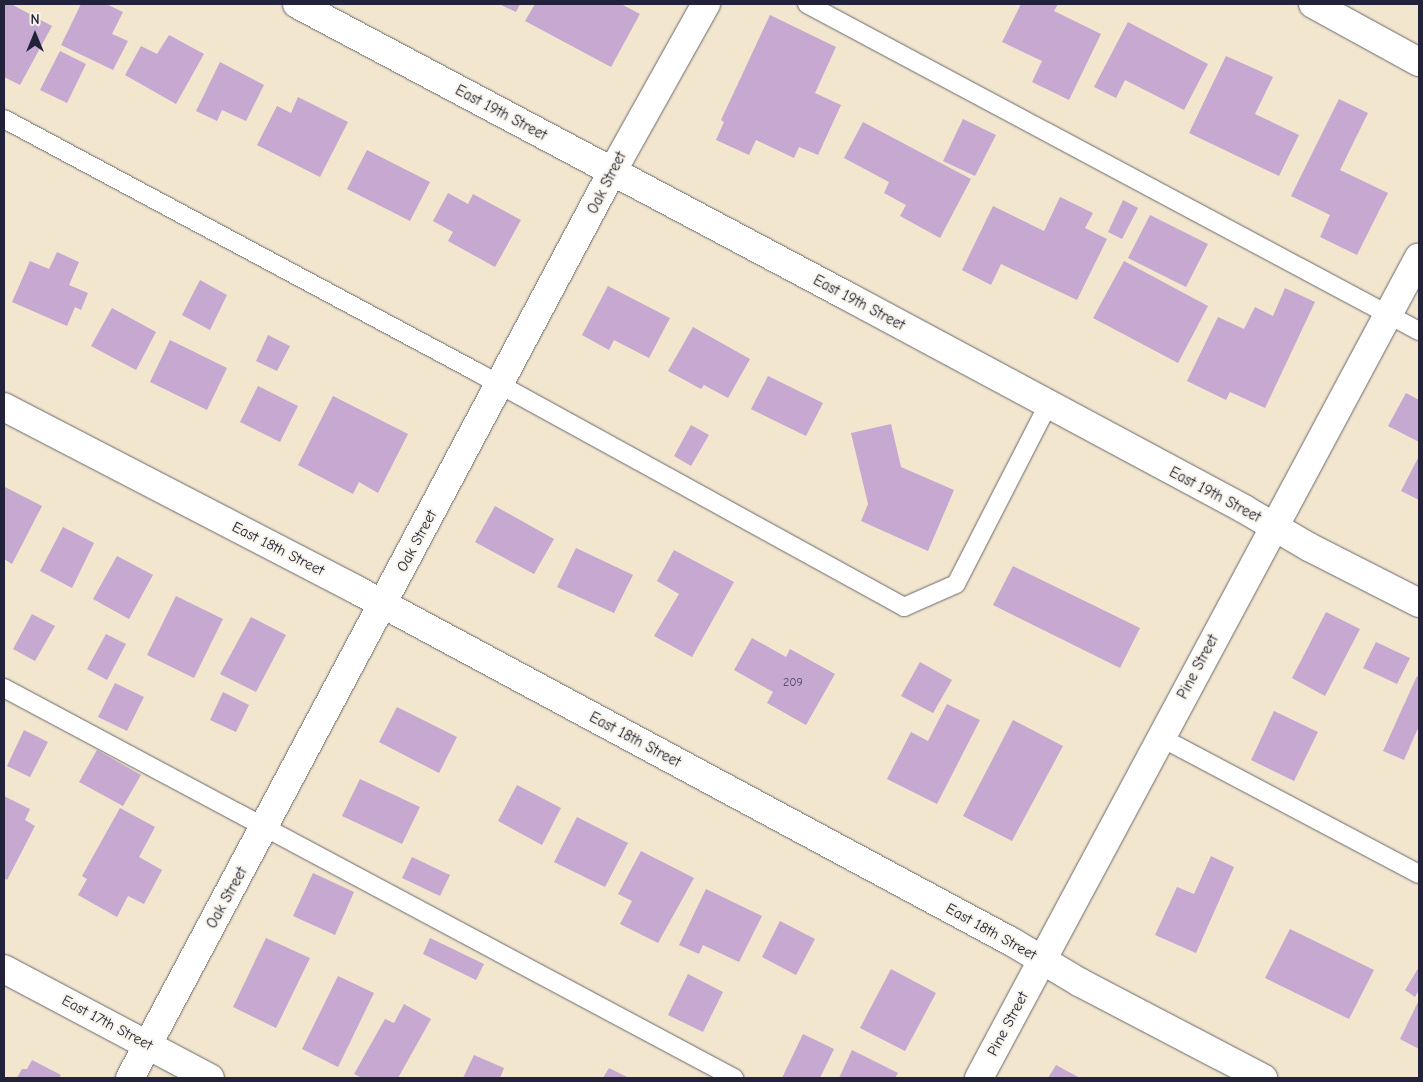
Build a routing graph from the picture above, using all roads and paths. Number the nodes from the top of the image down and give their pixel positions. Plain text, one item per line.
1 (297, 4) edge
2 (706, 4) edge
3 (807, 4) edge
4 (1313, 4) edge
5 (1419, 62) edge
6 (4, 119) edge
7 (612, 172) junction
8 (1419, 257) edge
9 (1388, 314) junction
10 (1419, 331) edge
11 (500, 385) junction
12 (1048, 406) junction
13 (4, 407) edge
14 (1275, 527) junction
15 (1419, 603) edge
16 (383, 605) junction
17 (4, 688) edge
18 (1160, 737) junction
19 (266, 826) junction
20 (1419, 874) edge
21 (1043, 961) junction
22 (4, 968) edge
23 (149, 1045) junction
24 (130, 1078) edge
25 (210, 1078) edge
26 (734, 1078) edge
27 (979, 1078) edge
28 (1262, 1078) edge

1 - 7 street, East 19th Street
2 - 7 street, Oak Street
3 - 9 lane
4 - 5 street
6 - 11 lane
7 - 11 street, Oak Street
7 - 12 street, East 19th Street
8 - 9 street, Pine Street
9 - 10 lane
9 - 14 street, Pine Street
11 - 12 lane
11 - 16 street, Oak Street
12 - 14 street, East 19th Street
13 - 16 street, East 18th Street
14 - 15 street, East 19th Street
14 - 18 street, Pine Street
16 - 19 street, Oak Street
16 - 21 street, East 18th Street
17 - 19 lane
18 - 20 lane
18 - 21 street, Pine Street
19 - 23 street, Oak Street
19 - 26 lane
21 - 27 street, Pine Street
21 - 28 street, East 18th Street
22 - 23 street, East 17th Street
23 - 24 street, Oak Street
23 - 25 street, East 17th Street

